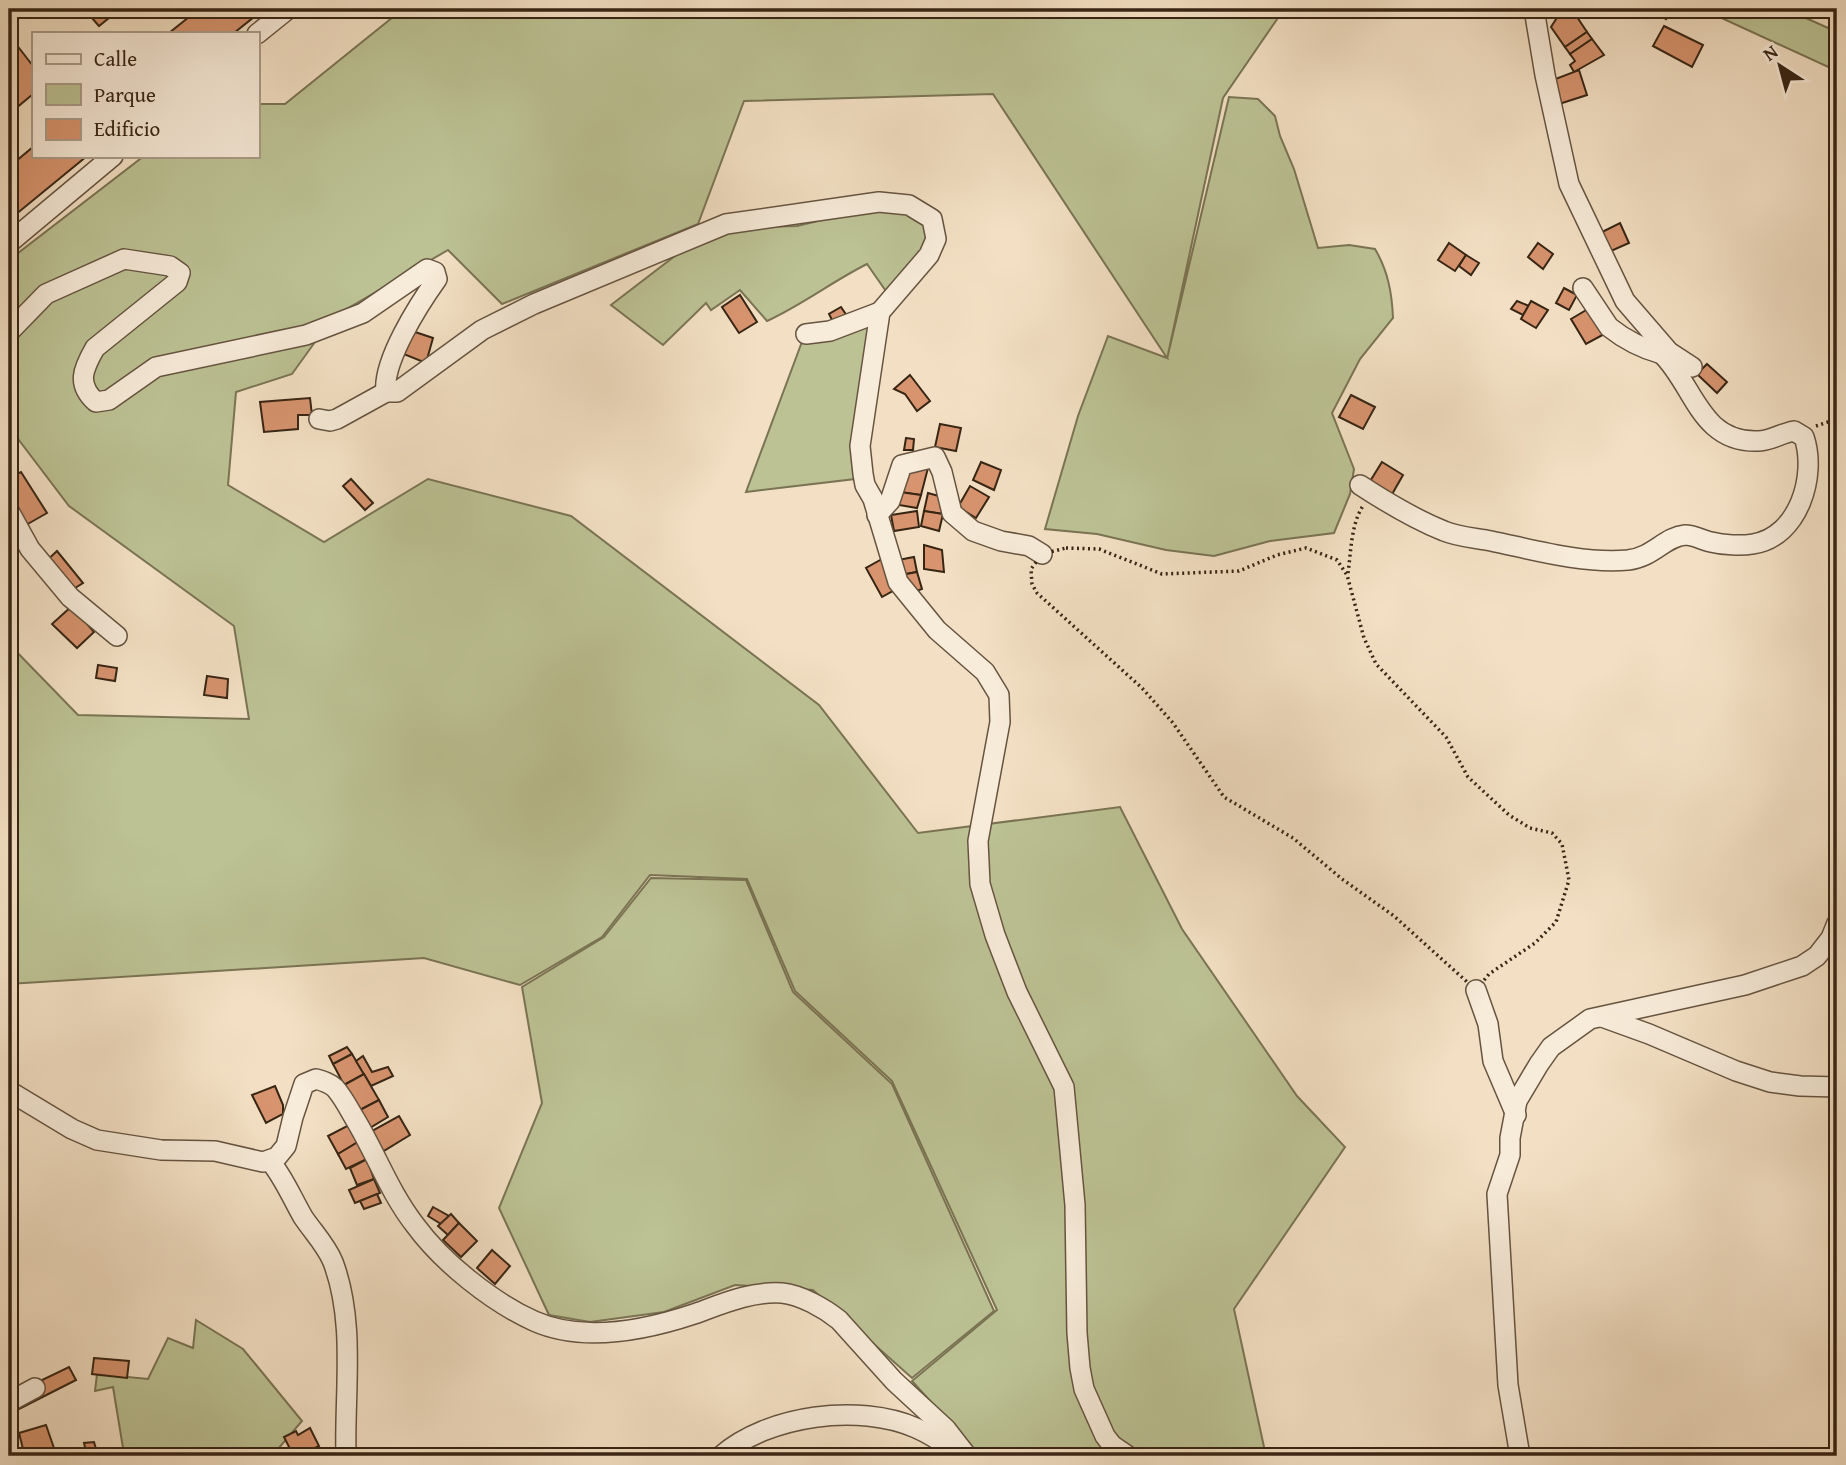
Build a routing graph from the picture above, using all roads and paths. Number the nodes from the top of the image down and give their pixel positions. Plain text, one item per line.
1 (288, 9) edge
2 (1534, 9) edge
3 (259, 32) edge
4 (111, 158) edge
5 (9, 243) edge
6 (1583, 288) dead end
7 (880, 312) junction
8 (9, 332) edge
9 (806, 334) dead end
10 (1665, 353) junction
11 (1692, 367) dead end
12 (386, 392) junction
13 (319, 419) dead end
14 (1366, 489) joint
15 (9, 511) edge
16 (877, 514) junction
17 (1042, 554) junction
18 (1348, 575) junction
19 (117, 636) dead end
20 (1837, 923) edge
21 (1476, 990) junction
22 (1602, 1017) junction
23 (1837, 1087) edge
24 (9, 1091) edge
25 (1516, 1115) junction
26 (271, 1161) junction
27 (35, 1388) dead end
28 (9, 1402) edge
29 (346, 1456) edge
30 (721, 1456) edge
31 (961, 1456) edge
32 (967, 1456) edge
33 (1128, 1456) edge
34 (1520, 1456) edge

1 - 3 street
2 - 10 street
4 - 5 street
6 - 10 street
7 - 9 street
7 - 12 street
7 - 16 street
8 - 12 street
10 - 11 street
10 - 14 street
12 - 13 street
14 - 18 path
15 - 19 street
16 - 17 street
16 - 33 street
17 - 18 path
17 - 21 path
18 - 21 path
20 - 22 street
21 - 25 street
22 - 23 street
22 - 25 street
24 - 26 street
25 - 34 street
26 - 29 street
26 - 32 street
27 - 28 street
30 - 31 street

